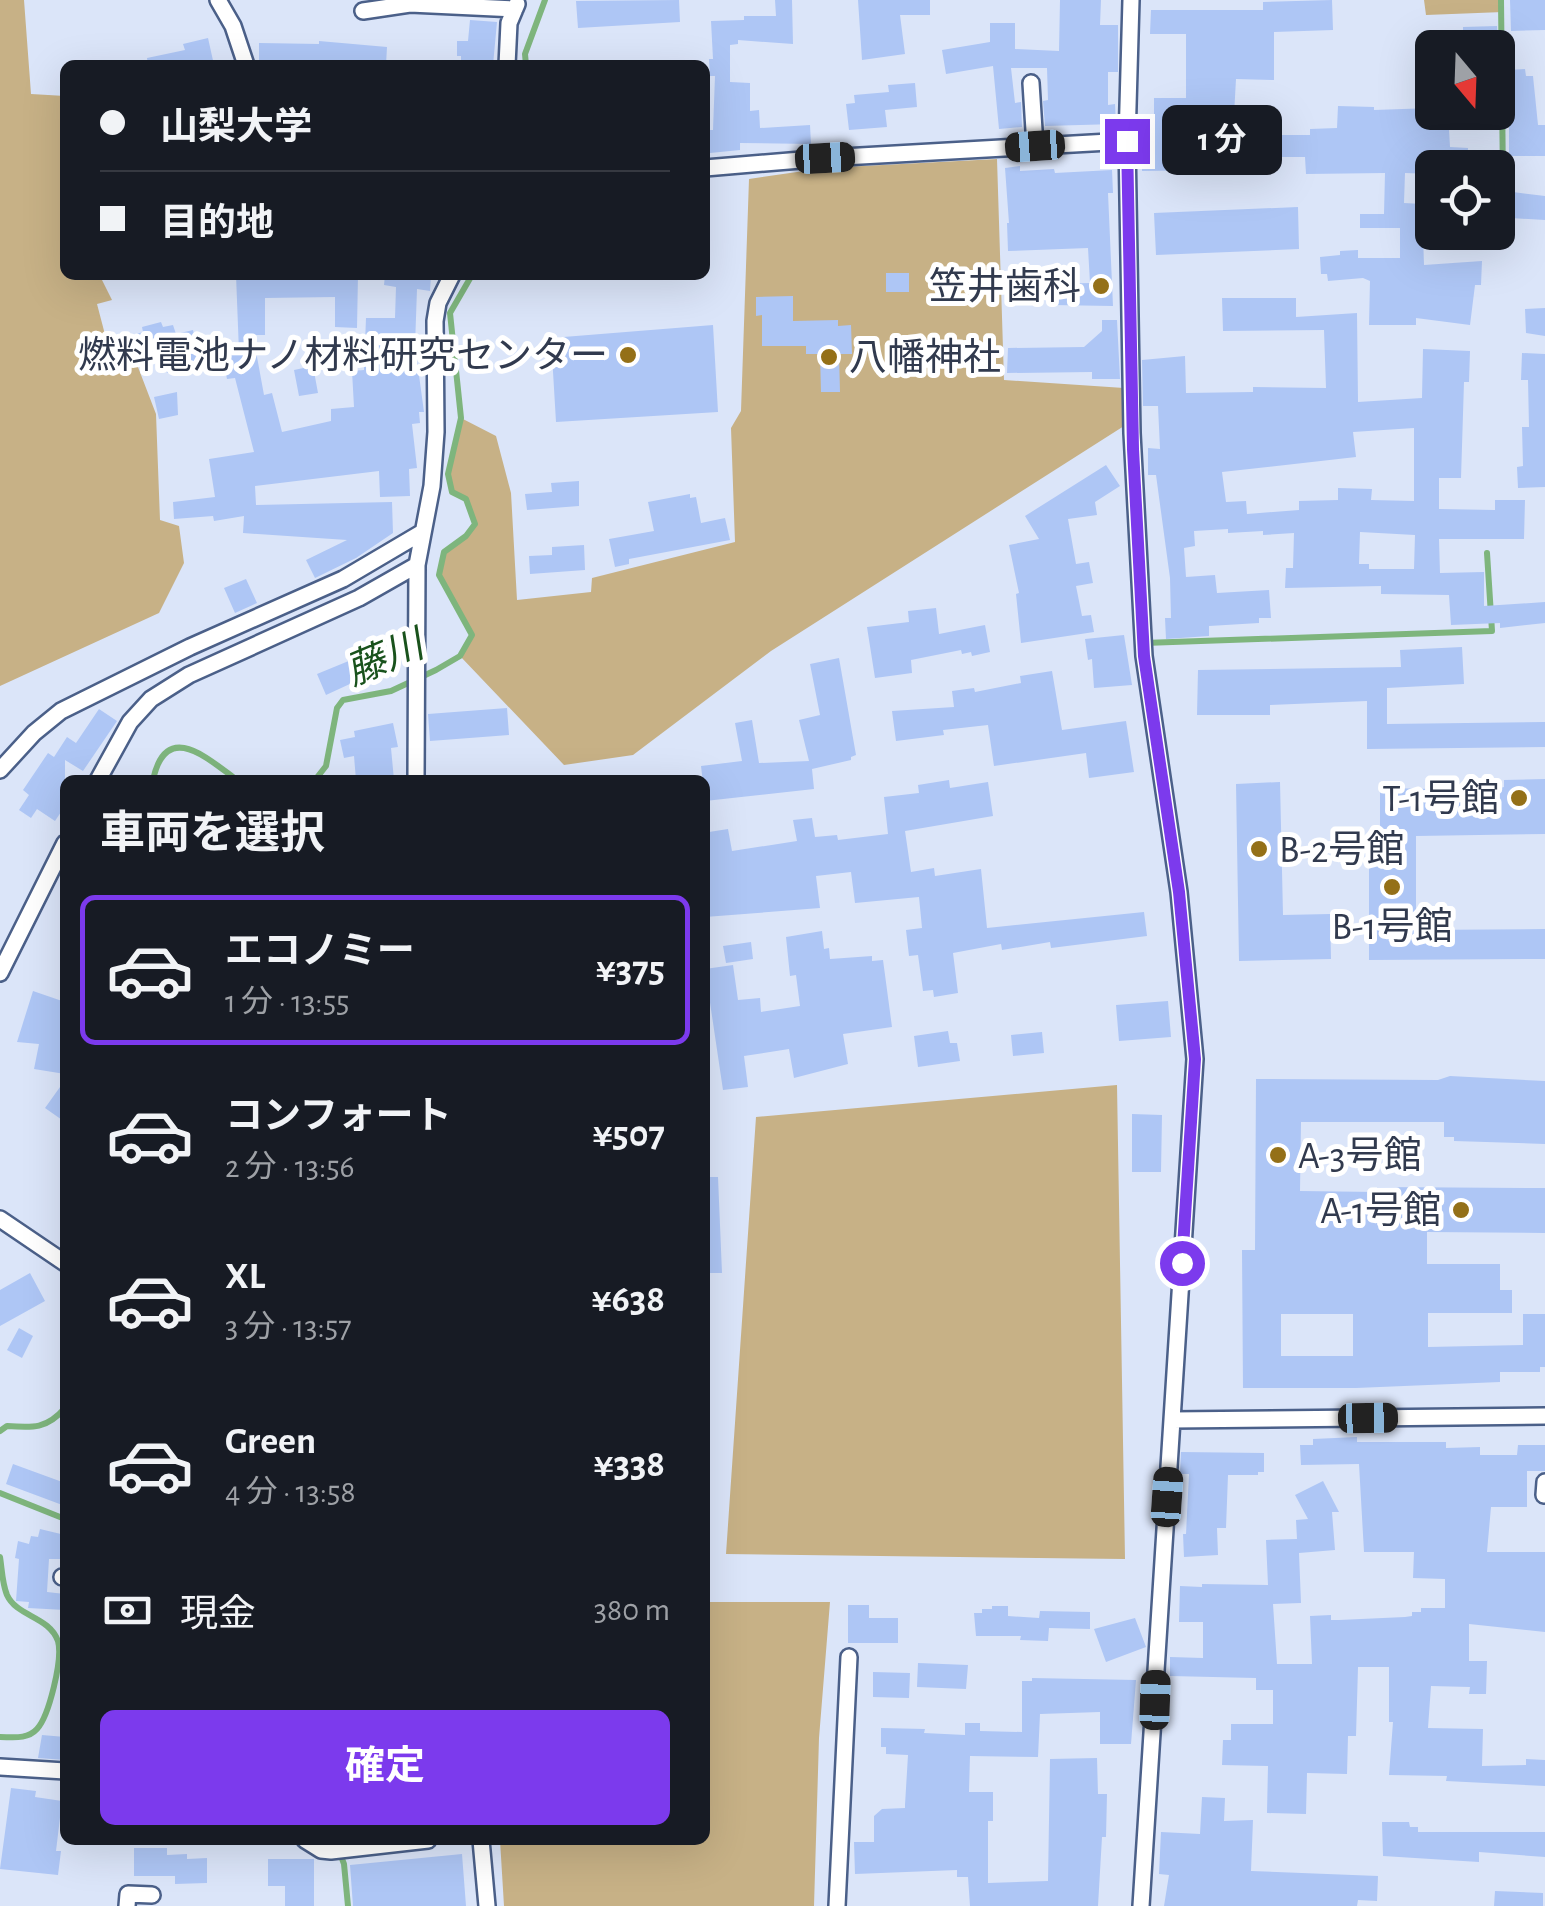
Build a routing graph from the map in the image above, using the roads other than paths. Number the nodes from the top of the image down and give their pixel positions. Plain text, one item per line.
1 (218, 0) edge
2 (1131, 0) edge
3 (517, 5) edge
4 (363, 11) dead end
5 (244, 60) edge
6 (507, 60) edge
7 (1031, 84) dead end
8 (1127, 141) junction
9 (1035, 146) junction
10 (710, 168) edge
11 (450, 280) edge
12 (421, 533) junction
13 (416, 565) junction
14 (0, 770) edge
15 (101, 775) edge
16 (416, 775) edge
17 (60, 853) edge
18 (0, 972) edge
19 (0, 1219) edge
20 (60, 1260) edge
21 (1545, 1416) edge
22 (1172, 1420) junction
23 (1545, 1482) edge
24 (1544, 1495) edge
25 (849, 1657) dead end
26 (0, 1766) edge
27 (60, 1771) edge
28 (313, 1845) edge
29 (384, 1845) edge
30 (482, 1845) edge
31 (152, 1895) dead end
32 (128, 1906) edge
33 (487, 1906) edge
34 (838, 1906) edge
35 (1142, 1906) edge

1 - 5 street
2 - 8 street
3 - 4 street
3 - 6 street
7 - 9 street
8 - 9 street
8 - 22 street
9 - 10 street
11 - 12 street
12 - 13 street
12 - 14 street
13 - 15 street
13 - 16 street
17 - 18 street
19 - 20 street
21 - 22 street
22 - 35 street
23 - 24 street
25 - 34 street
26 - 27 street
28 - 29 street
30 - 33 street
31 - 32 street

